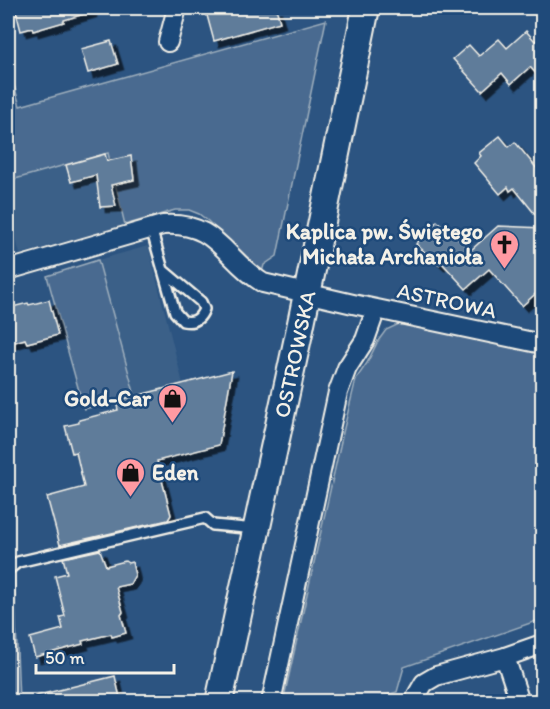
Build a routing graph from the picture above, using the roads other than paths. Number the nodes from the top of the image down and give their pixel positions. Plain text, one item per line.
1 (177, 8) edge
2 (366, 8) edge
3 (168, 42) dead end
4 (152, 228) junction
5 (8, 270) edge
6 (163, 270) junction
7 (307, 293) junction
8 (376, 309) junction
9 (543, 344) edge
10 (256, 529) junction
11 (8, 570) edge
12 (543, 644) edge
13 (506, 657) junction
14 (219, 702) edge
15 (271, 702) edge
16 (415, 702) edge
17 (519, 702) edge

1 - 3 street
2 - 7 main road, OSTROWSKA
4 - 5 street, ASTROWA
4 - 6 lane
4 - 7 street, ASTROWA
6 - 6 lane
7 - 8 street, ASTROWA
7 - 10 main road, OSTROWSKA
8 - 9 street, ASTROWA
8 - 15 street
10 - 11 lane
10 - 14 main road, OSTROWSKA
12 - 13 street
13 - 16 street
13 - 17 street

